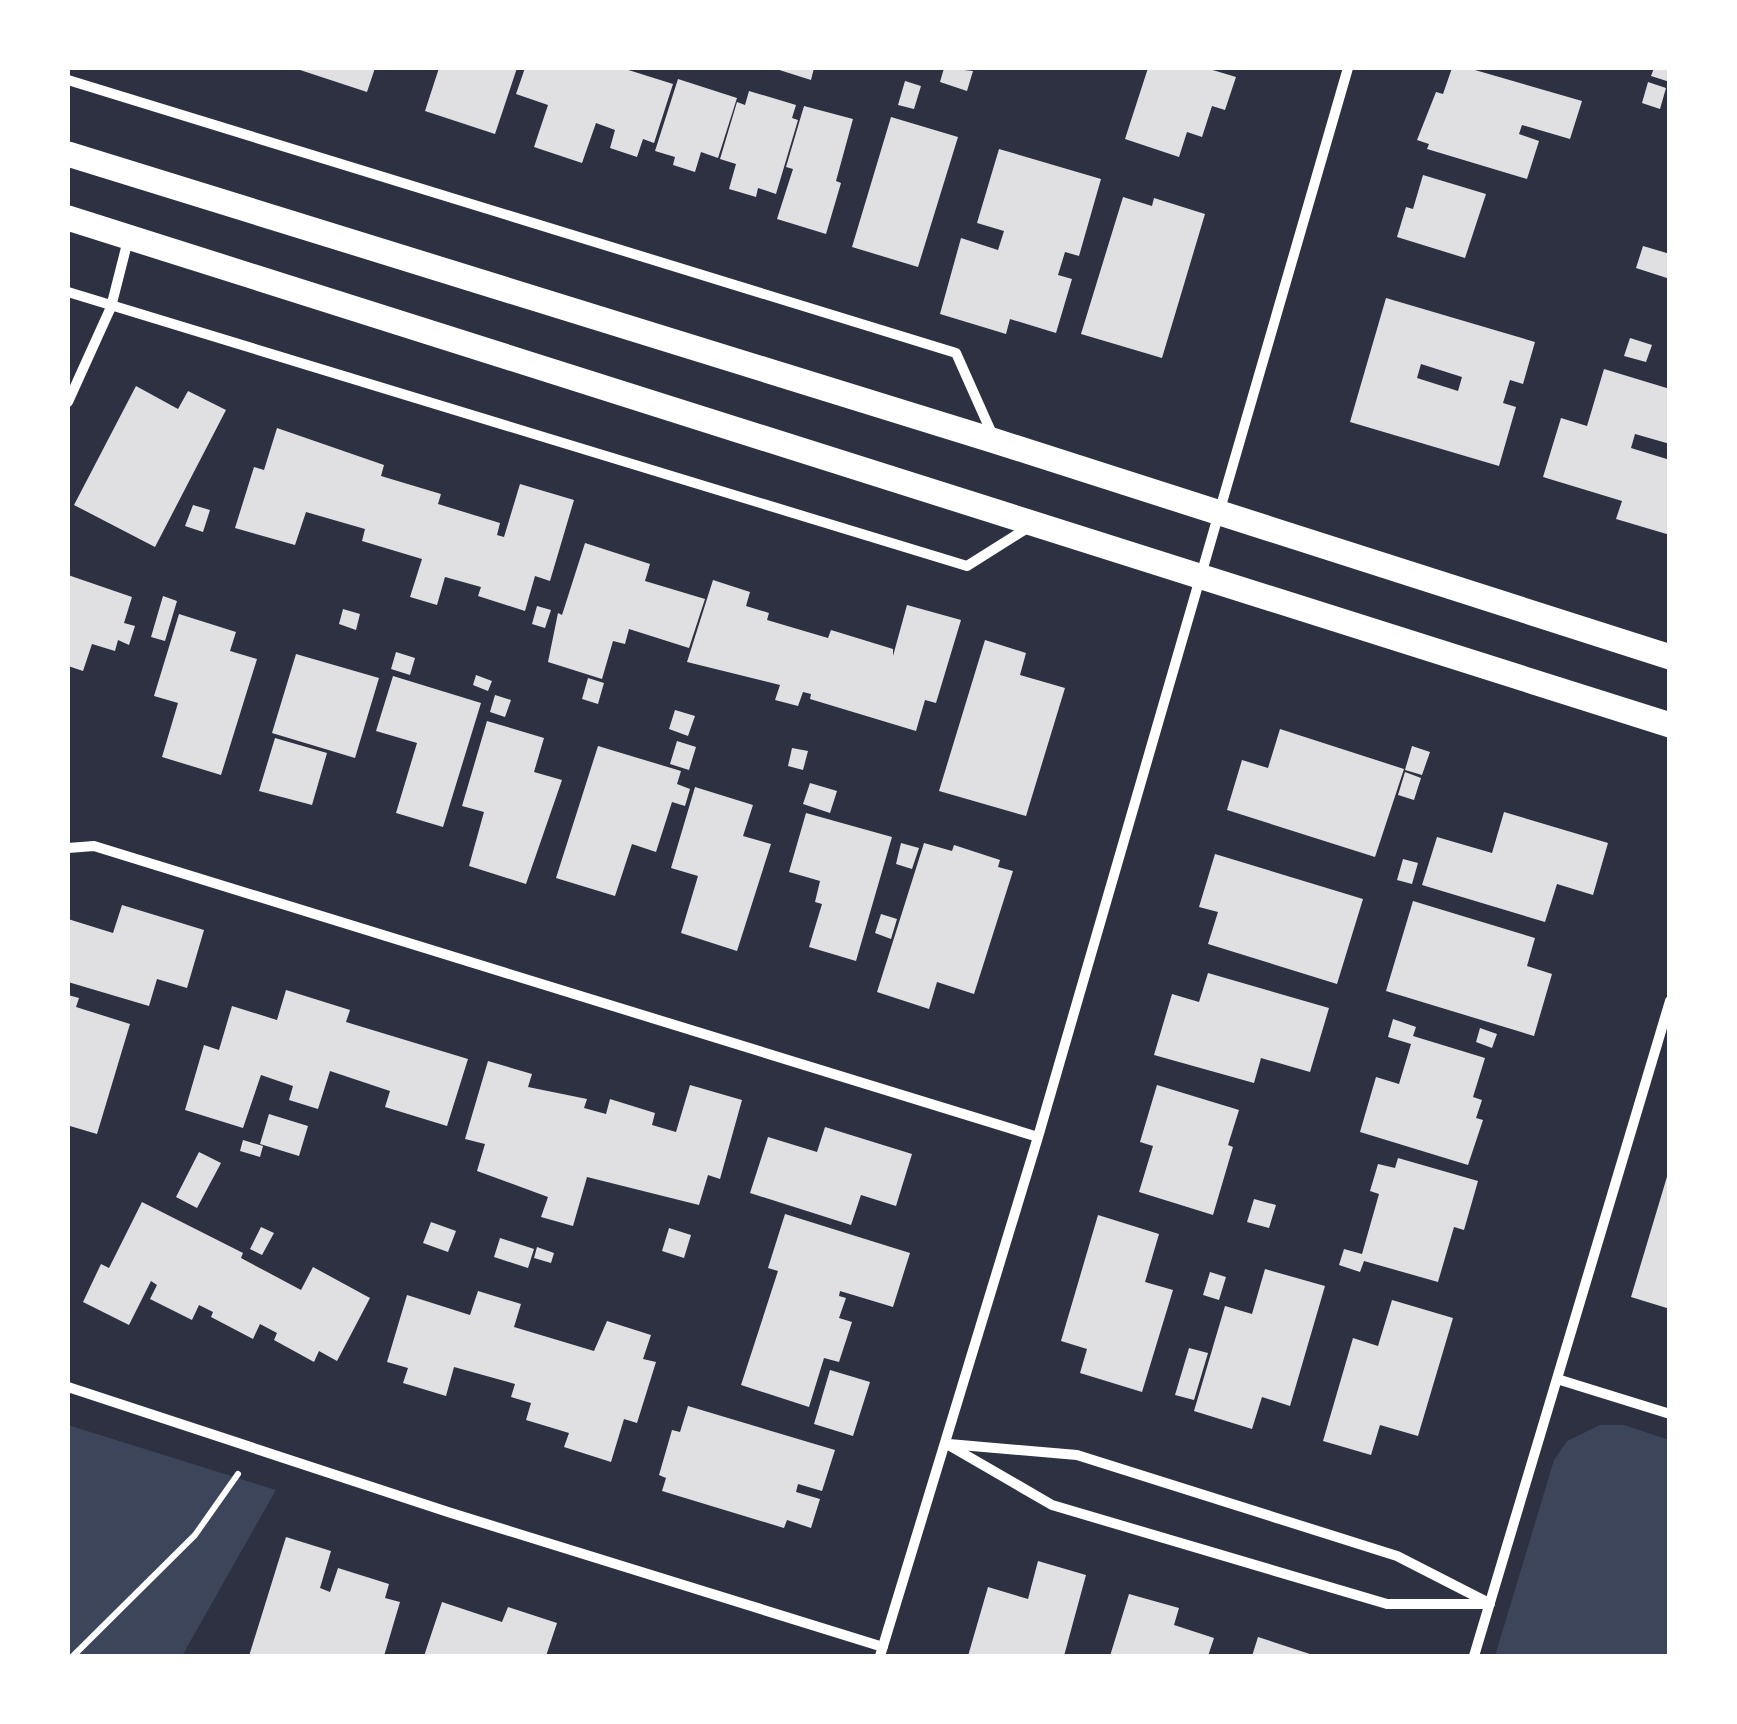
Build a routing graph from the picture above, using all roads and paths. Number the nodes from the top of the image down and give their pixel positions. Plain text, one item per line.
1 (1348, 68) edge
2 (68, 80) edge
3 (68, 154) edge
4 (68, 218) edge
5 (128, 238) junction
6 (68, 292) edge
7 (111, 307) junction
8 (68, 402) edge
9 (995, 441) junction
10 (1218, 512) junction
11 (1034, 523) junction
12 (1196, 578) junction
13 (1670, 657) edge
14 (1670, 724) edge
15 (68, 848) edge
16 (1670, 1001) edge
17 (1038, 1137) junction
18 (1557, 1379) junction
19 (68, 1387) edge
20 (1670, 1414) edge
21 (945, 1444) junction
22 (239, 1473) dead end
23 (1490, 1604) junction
24 (881, 1652) edge
25 (73, 1656) edge
26 (1474, 1656) edge

1 - 10 street
2 - 9 street
3 - 9 main road
4 - 5 main road
5 - 7 street
5 - 11 main road
6 - 7 street
7 - 8 street
7 - 11 street
9 - 10 main road
10 - 12 street
10 - 13 main road
11 - 12 main road
12 - 14 main road
12 - 17 street
15 - 17 street
16 - 18 street
17 - 21 street
18 - 20 street
18 - 23 street
19 - 24 street
21 - 23 street
21 - 23 street
21 - 24 street
22 - 25 path
23 - 26 street

